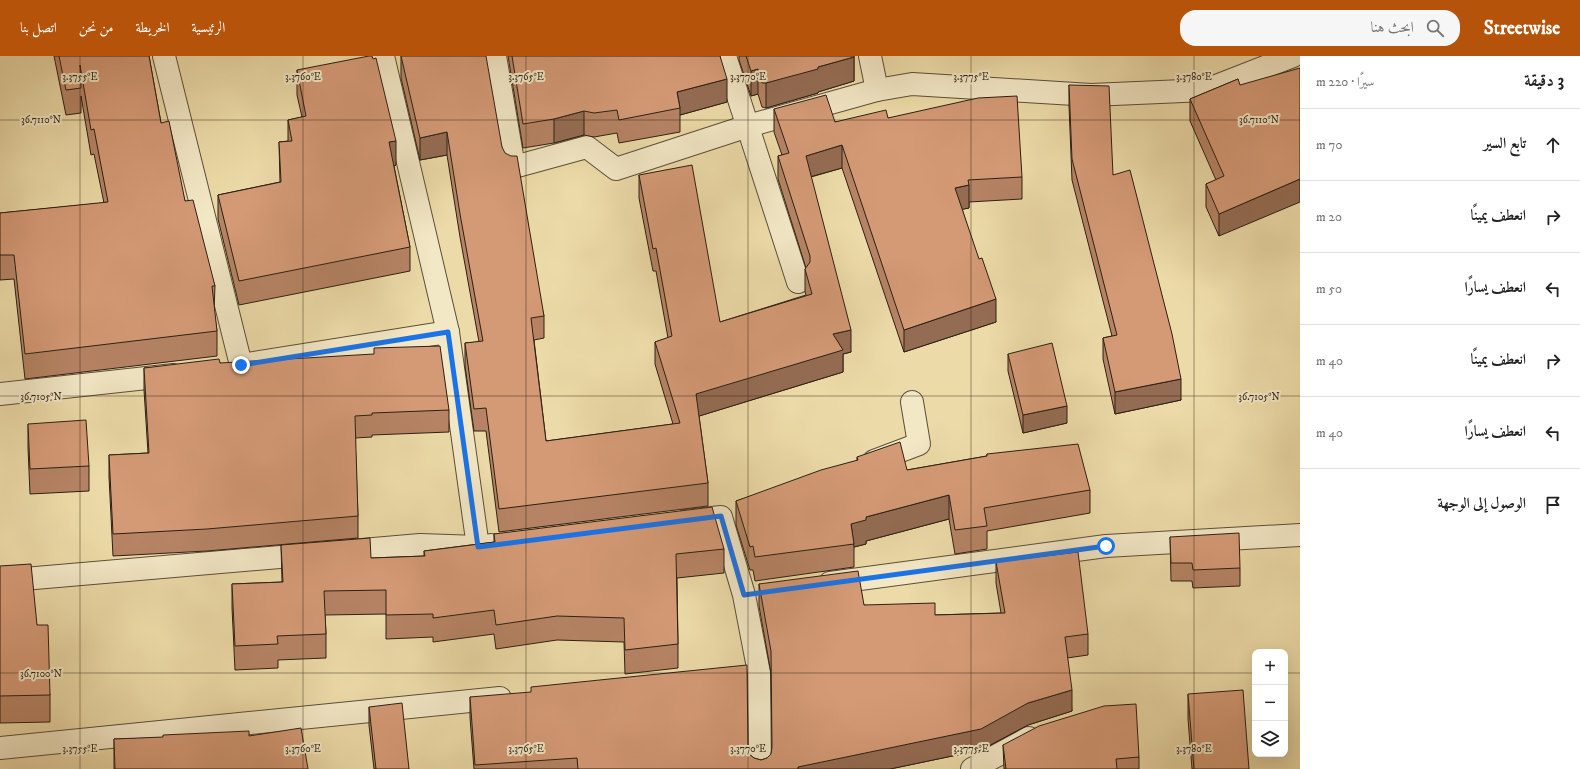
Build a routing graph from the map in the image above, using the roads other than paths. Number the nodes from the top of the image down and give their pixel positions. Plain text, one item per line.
1 (164, 56) edge
2 (383, 56) edge
3 (495, 56) edge
4 (725, 56) edge
5 (870, 56) edge
6 (1293, 56) edge
7 (877, 90) junction
8 (748, 126) junction
9 (798, 282) dead end
10 (448, 332) junction
11 (241, 365) junction
12 (218, 369) edge
13 (196, 372) edge
14 (0, 394) edge
15 (912, 402) dead end
16 (853, 468) edge
17 (743, 508) edge
18 (721, 516) junction
19 (666, 523) edge
20 (1300, 534) edge
21 (509, 543) edge
22 (478, 547) junction
23 (0, 581) edge
24 (807, 586) edge
25 (768, 591) edge
26 (744, 595) junction
27 (759, 673) junction
28 (735, 675) edge
29 (522, 696) edge
30 (1048, 731) edge
31 (0, 748) edge
32 (760, 769) edge
33 (972, 769) edge

1 - 11 street
2 - 10 street
3 - 8 street
4 - 8 street
5 - 7 street
6 - 7 street
7 - 8 street
8 - 9 street
10 - 11 street
10 - 22 street
11 - 12 street
13 - 14 street
15 - 16 street
17 - 18 street
18 - 19 street
18 - 26 street
20 - 24 street
21 - 22 street
22 - 23 street
25 - 26 street
26 - 27 street
27 - 28 street
27 - 32 street
29 - 31 street
30 - 33 street

